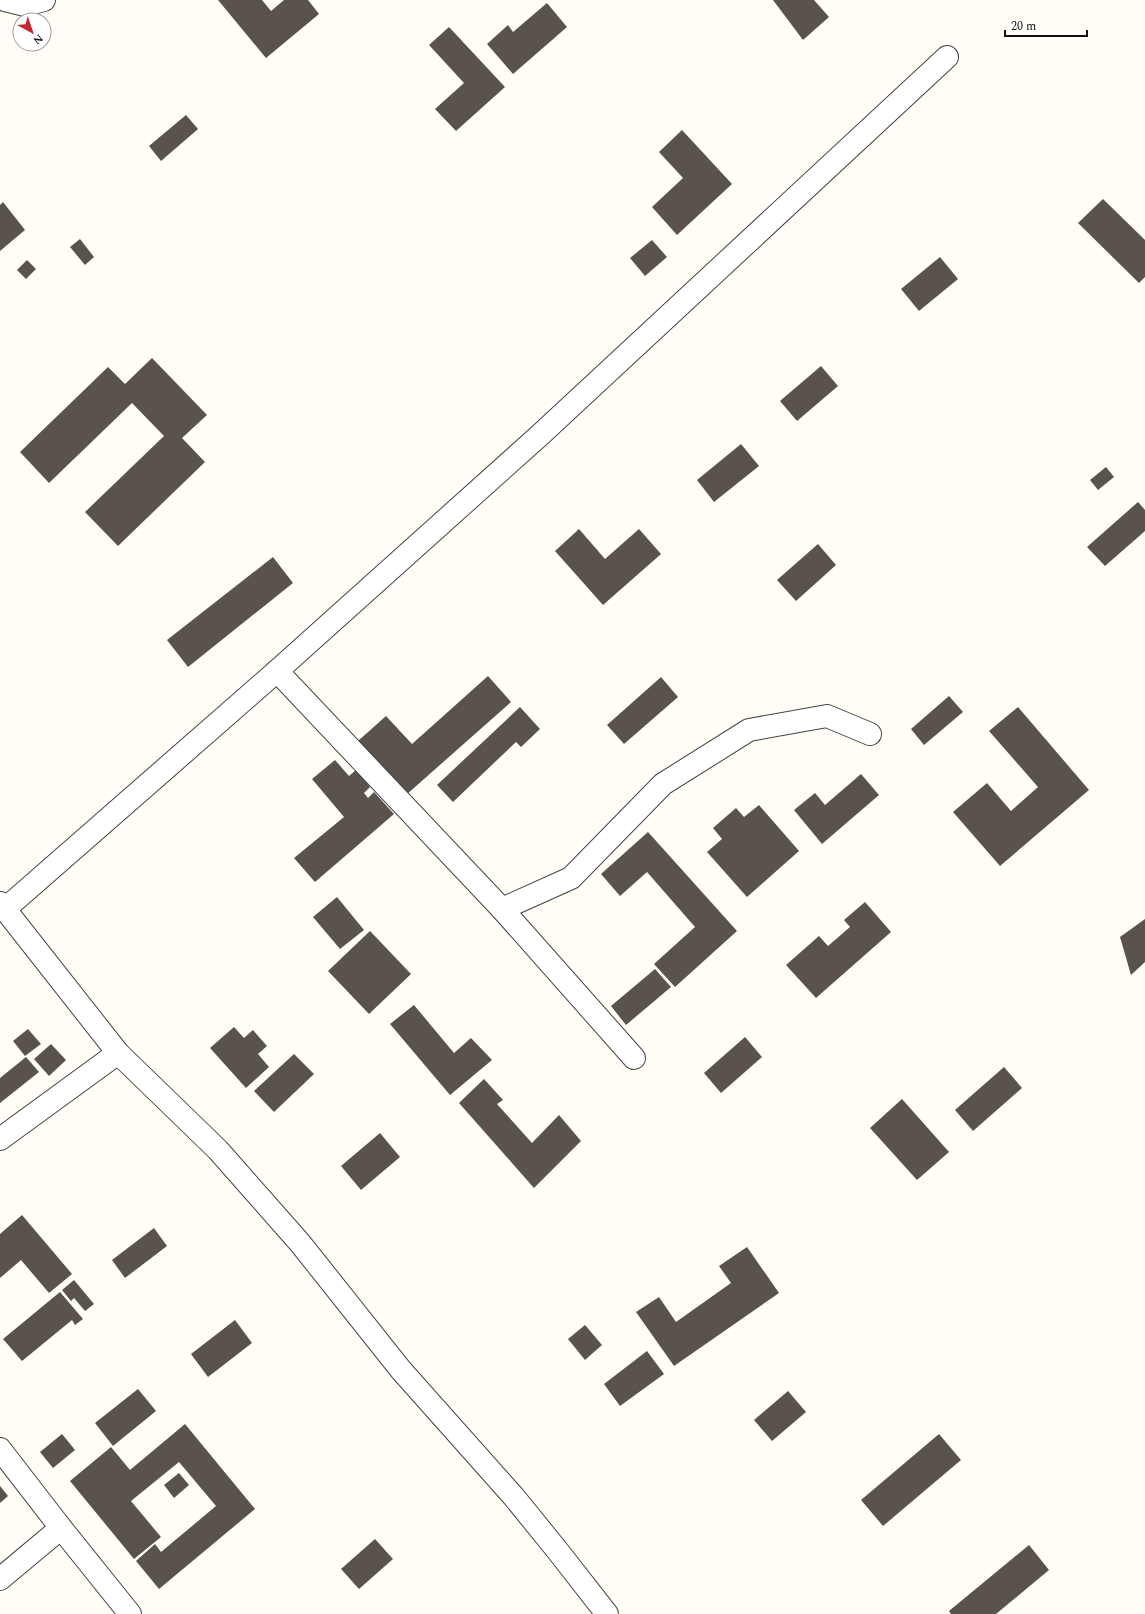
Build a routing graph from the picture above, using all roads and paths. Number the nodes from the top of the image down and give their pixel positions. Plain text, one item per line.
1 (5, 0) edge
2 (44, 0) edge
3 (947, 57) dead end
4 (277, 671) junction
5 (870, 734) dead end
6 (3, 906) edge
7 (502, 909) junction
8 (118, 1053) junction
9 (634, 1058) dead end
10 (0, 1139) edge
11 (0, 1449) edge
12 (61, 1528) junction
13 (0, 1579) edge
14 (130, 1614) edge
15 (607, 1614) edge

1 - 2 street
3 - 4 street
4 - 6 street
4 - 7 street
5 - 7 street
6 - 8 street
7 - 9 street
8 - 10 street
8 - 15 street
11 - 12 street
12 - 13 street
12 - 14 street

